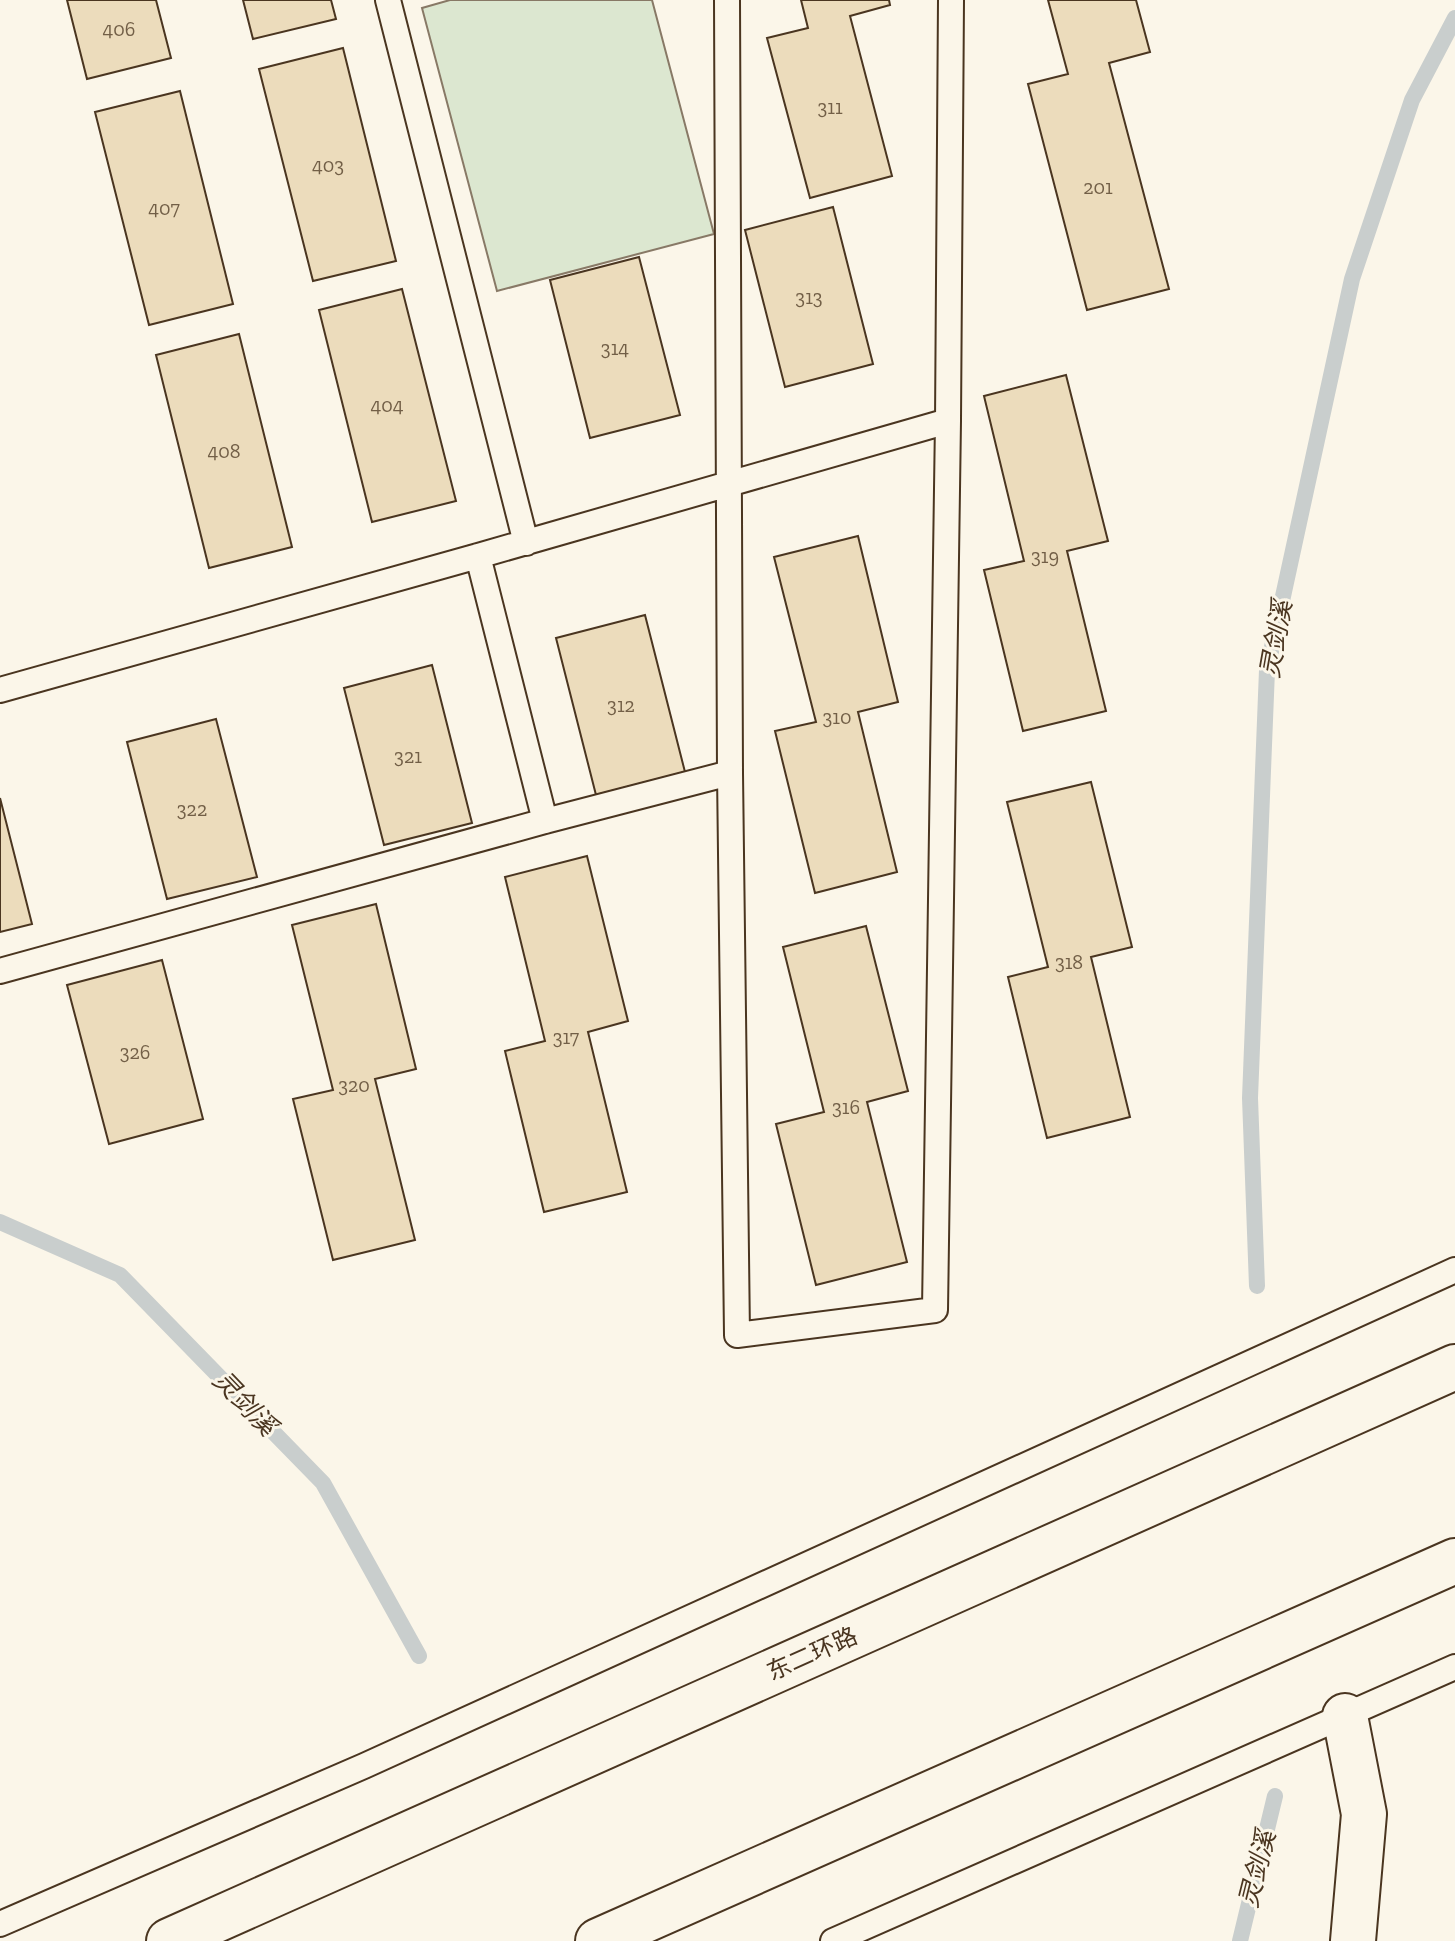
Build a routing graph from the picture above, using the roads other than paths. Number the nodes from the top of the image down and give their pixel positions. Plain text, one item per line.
1 (388, 0) edge
2 (727, 0) edge
3 (951, 0) edge
4 (948, 421) junction
5 (729, 483) junction
6 (526, 543) junction
7 (478, 556) junction
8 (0, 690) edge
9 (730, 773) junction
10 (545, 821) junction
11 (0, 971) edge
12 (1455, 1270) edge
13 (1455, 1367) edge
14 (1455, 1561) edge
15 (1455, 1667) edge
16 (1345, 1716) junction
17 (0, 1924) edge
18 (169, 1941) edge
19 (598, 1941) edge
20 (833, 1941) edge
21 (1353, 1941) edge

1 - 6 lane
2 - 5 lane
3 - 4 lane
4 - 5 lane
4 - 9 lane
5 - 6 lane
5 - 9 lane
6 - 7 lane
7 - 8 lane
7 - 10 lane
9 - 10 lane
10 - 11 lane
12 - 17 lane
13 - 18 main road, 东二环路
14 - 19 main road
15 - 16 lane
16 - 20 lane
16 - 21 main road

